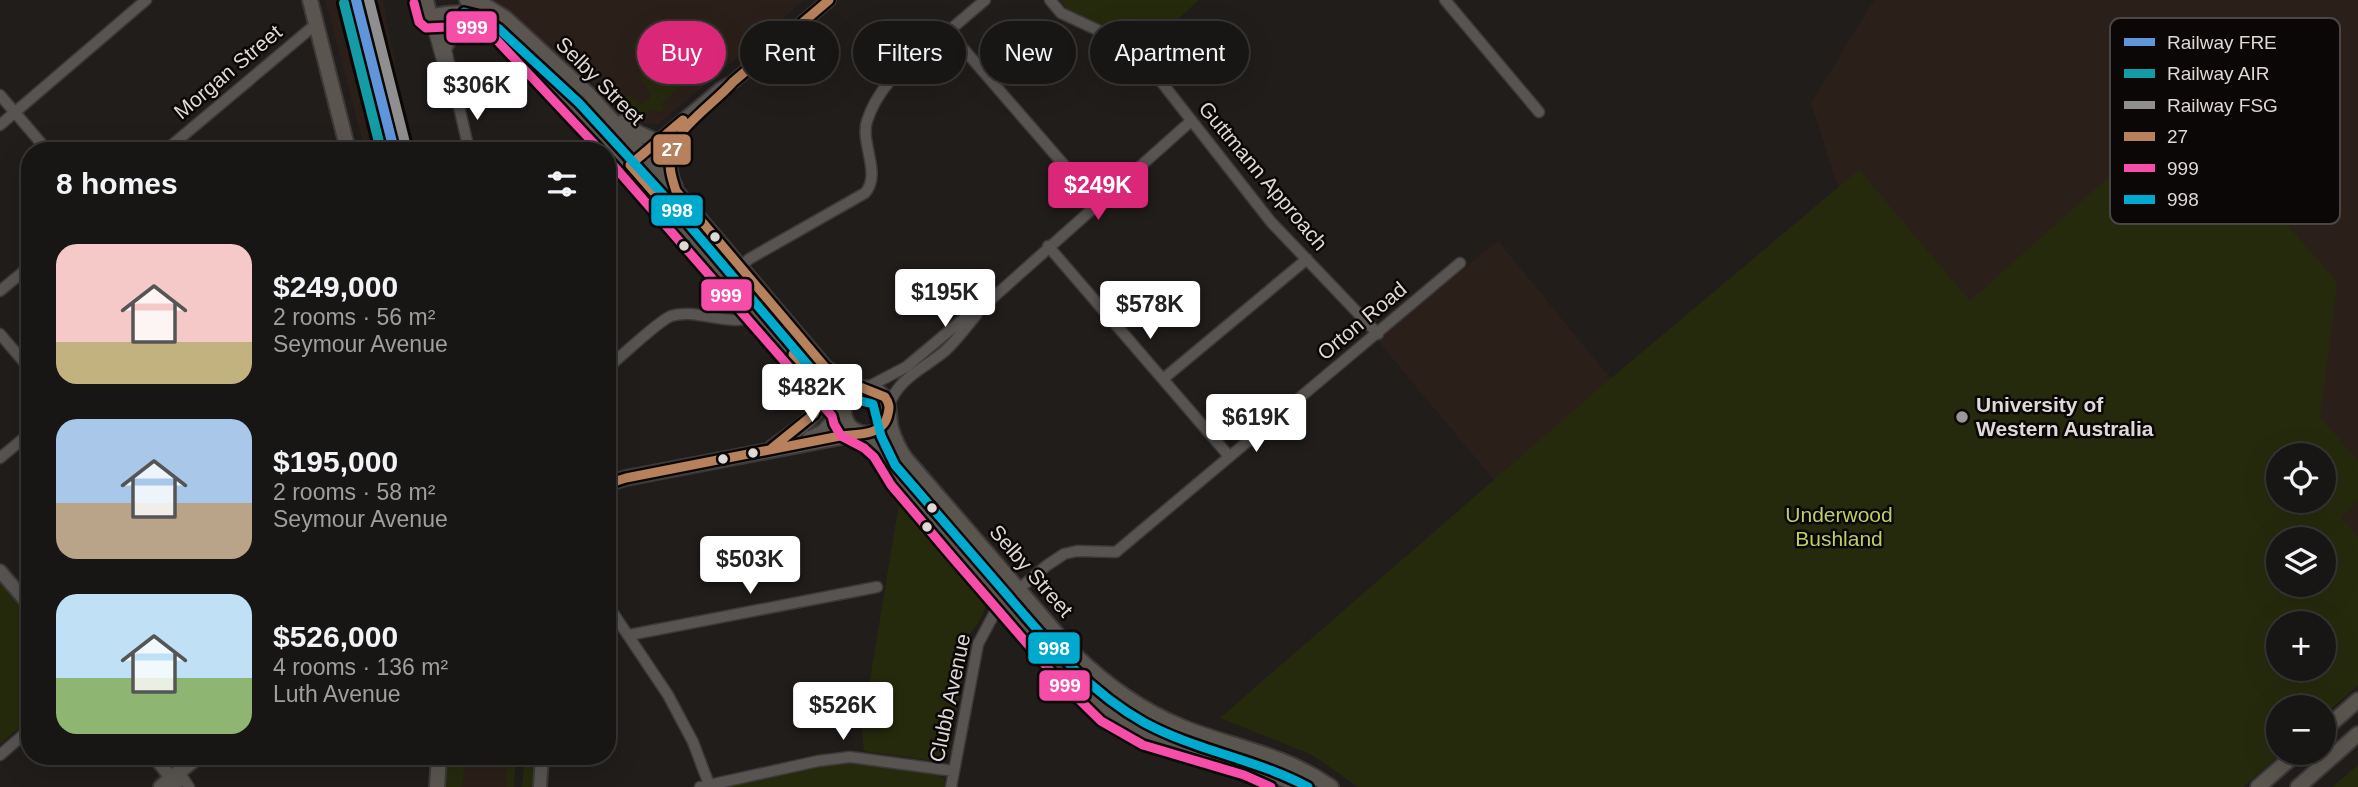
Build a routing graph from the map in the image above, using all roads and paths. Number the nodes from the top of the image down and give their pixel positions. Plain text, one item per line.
1 (146, 0) edge
2 (310, 0) edge
3 (467, 0) edge
4 (829, 0) edge
5 (985, 0) edge
6 (1050, 0) edge
7 (1445, 0) edge
8 (432, 5) edge
9 (476, 15) junction
10 (960, 21) edge
11 (316, 24) junction
12 (445, 47) junction
13 (966, 52) edge
14 (733, 82) junction
15 (889, 84) edge
16 (453, 87) junction
17 (0, 95) edge
18 (601, 107) junction
19 (14, 112) junction
20 (1539, 112) dead end
21 (1191, 121) junction
22 (0, 125) edge
23 (675, 137) junction
24 (40, 142) edge
25 (176, 142) edge
26 (346, 142) edge
27 (467, 142) edge
28 (609, 142) edge
29 (658, 142) junction
30 (616, 150) edge
31 (645, 158) junction
32 (633, 168) junction
33 (677, 191) junction
34 (1097, 203) junction
35 (1048, 246) junction
36 (1307, 259) junction
37 (1460, 263) dead end
38 (741, 267) junction
39 (21, 274) edge
40 (728, 278) junction
41 (0, 291) edge
42 (987, 303) junction
43 (758, 313) junction
44 (0, 334) edge
45 (1378, 334) junction
46 (21, 358) edge
47 (616, 361) edge
48 (1163, 379) junction
49 (822, 385) junction
50 (864, 389) junction
51 (889, 410) junction
52 (843, 411) junction
53 (862, 433) junction
54 (21, 440) edge
55 (768, 451) junction
56 (1229, 456) junction
57 (0, 458) edge
58 (616, 476) edge
59 (626, 478) junction
60 (616, 481) edge
61 (0, 571) edge
62 (877, 587) dead end
63 (1019, 589) junction
64 (21, 596) edge
65 (1006, 600) junction
66 (616, 617) edge
67 (629, 635) junction
68 (1118, 693) junction
69 (2358, 700) edge
70 (1108, 710) junction
71 (2336, 719) edge
72 (2358, 734) edge
73 (21, 737) edge
74 (0, 755) edge
75 (162, 765) edge
76 (168, 765) edge
77 (190, 765) edge
78 (196, 765) edge
79 (438, 765) edge
80 (541, 765) edge
81 (2284, 765) edge
82 (954, 771) junction
83 (176, 782) edge
84 (437, 787) edge
85 (540, 787) edge
86 (706, 787) edge
87 (951, 787) edge
88 (1301, 787) edge
89 (1331, 787) edge
90 (2259, 787) edge
91 (2298, 787) edge

1 - 19 street
2 - 11 main road
3 - 18 main road, Selby Street
4 - 14 street
5 - 10 street
6 - 21 street, Guttmann Approach
7 - 20 street
8 - 9 main road, Selby Street
8 - 12 street
8 - 16 street
9 - 12 main road
9 - 28 main road, Selby Street
11 - 25 street, Morgan Street
11 - 26 main road
12 - 16 street
13 - 34 street
14 - 23 street
14 - 29 street
15 - 38 street
16 - 27 street
17 - 19 street
18 - 29 main road
18 - 31 main road, Selby Street
19 - 22 street
19 - 24 street
21 - 34 street
21 - 36 street, Guttmann Approach
23 - 31 street
23 - 33 main road
29 - 31 street
30 - 32 main road, Selby Street
31 - 32 street
31 - 33 main road, Selby Street
32 - 40 main road, Selby Street
33 - 38 main road, Selby Street
34 - 35 street
35 - 42 street
35 - 48 street
36 - 45 street, Guttmann Approach
36 - 48 street
37 - 45 street, Orton Road
38 - 40 street
38 - 50 main road, Selby Street
39 - 41 street
40 - 43 main road, Selby Street
42 - 50 street
42 - 51 street
43 - 47 street
43 - 49 main road, Selby Street
44 - 46 street
45 - 56 street, Orton Road
48 - 56 street
49 - 52 main road, Selby Street
49 - 55 main road
50 - 51 main road
50 - 52 main road
51 - 53 main road
51 - 63 main road, Selby Street
52 - 53 main road
52 - 55 main road
53 - 55 main road
53 - 65 main road, Selby Street
54 - 57 street
55 - 59 main road
56 - 63 street, Orton Road
58 - 59 main road
59 - 60 main road
61 - 64 street
62 - 67 street
63 - 65 street, Clubb Avenue
63 - 68 main road, Selby Street
65 - 70 main road, Selby Street
65 - 82 street, Clubb Avenue
66 - 67 street
67 - 86 street
68 - 70 main road
68 - 89 main road, Selby Street
69 - 71 main road
70 - 88 main road, Selby Street
72 - 91 main road
73 - 74 street
75 - 83 street
76 - 83 street
77 - 83 main road
78 - 83 main road
79 - 84 main road
80 - 85 street
81 - 90 main road
82 - 86 street
82 - 87 street, Clubb Avenue

